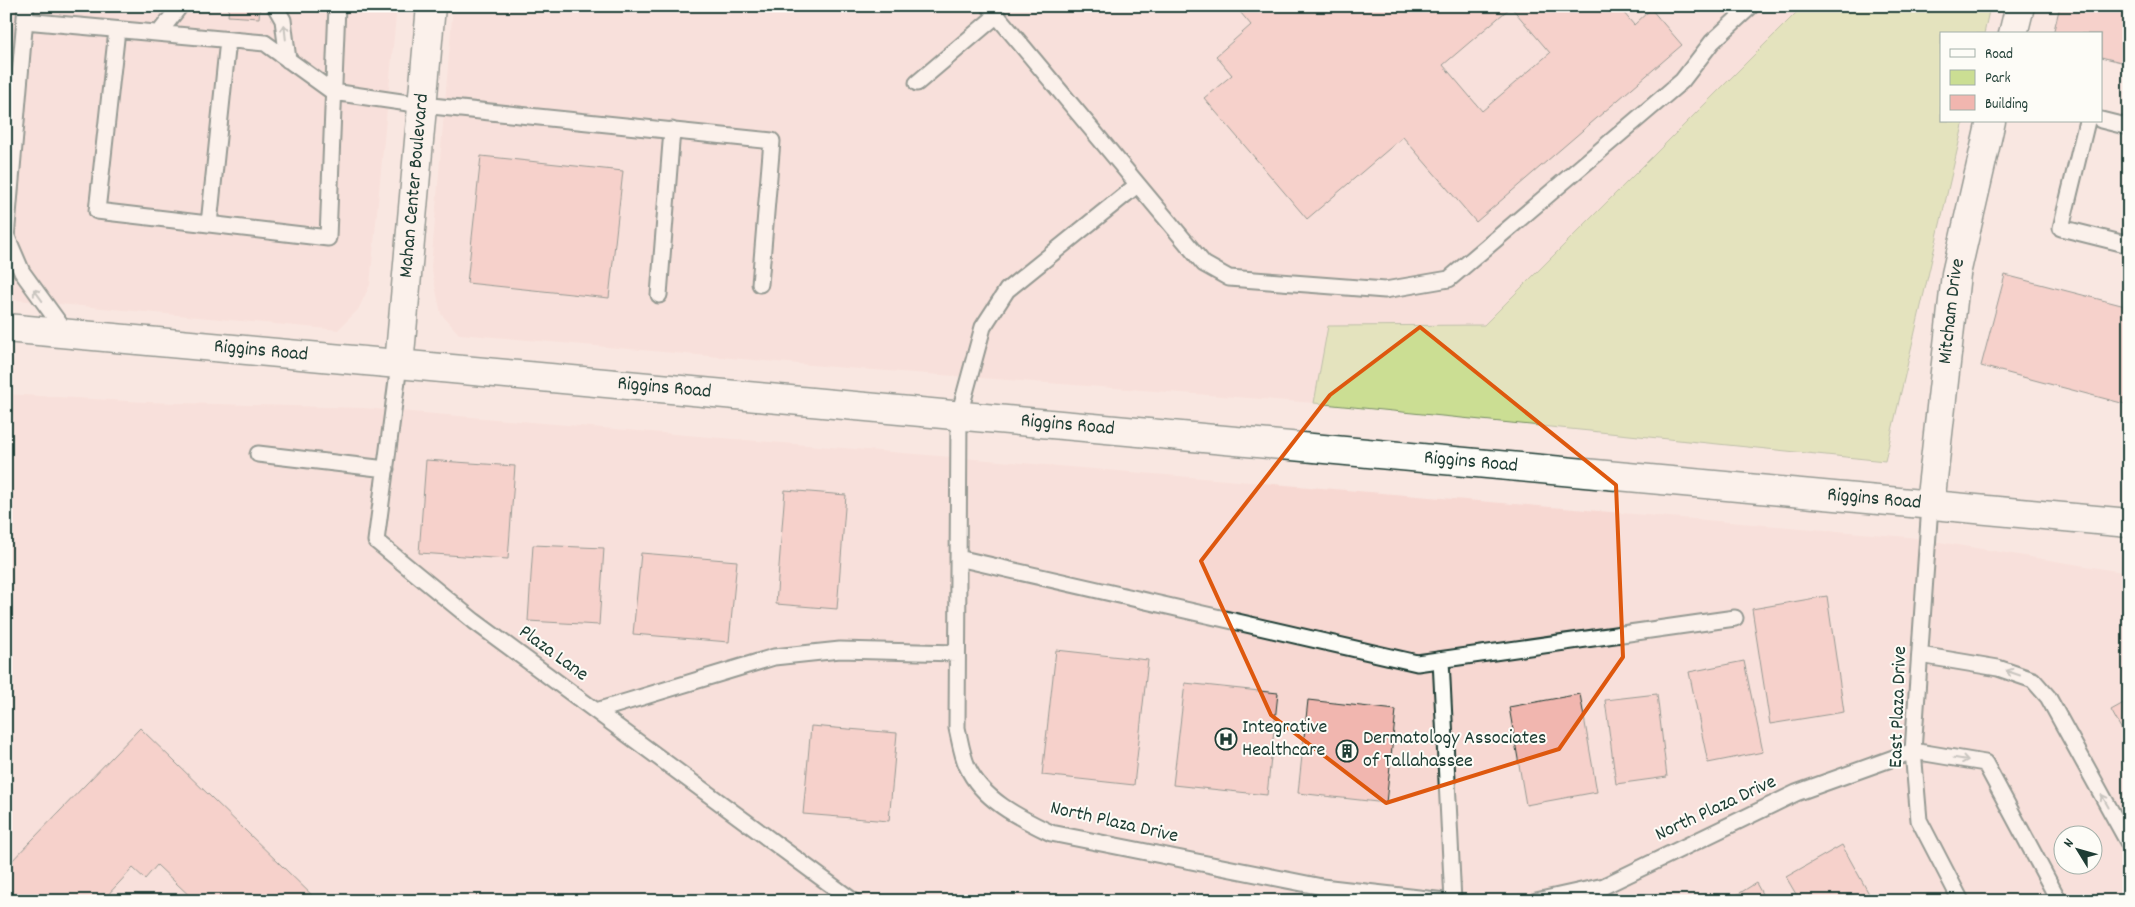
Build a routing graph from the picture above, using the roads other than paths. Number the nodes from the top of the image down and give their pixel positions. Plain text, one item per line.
1 (180, 6) edge
2 (275, 6) edge
3 (337, 6) edge
4 (430, 6) edge
5 (1751, 6) edge
6 (2020, 6) edge
7 (992, 11) edge
8 (25, 13) edge
9 (117, 30) junction
10 (2014, 32) edge
11 (159, 33) junction
12 (228, 40) junction
13 (288, 60) junction
14 (917, 83) dead end
15 (333, 92) junction
16 (422, 105) junction
17 (2102, 120) edge
18 (1991, 122) edge
19 (2087, 122) edge
20 (2129, 127) edge
21 (672, 130) junction
22 (1137, 185) junction
23 (209, 224) junction
24 (6, 238) edge
25 (2129, 245) edge
26 (760, 284) dead end
27 (659, 295) dead end
28 (6, 328) edge
29 (67, 334) junction
30 (399, 365) junction
31 (959, 415) junction
32 (258, 454) dead end
33 (386, 468) junction
34 (1930, 505) junction
35 (2129, 523) edge
36 (958, 558) junction
37 (1735, 618) dead end
38 (957, 653) junction
39 (1920, 655) junction
40 (1441, 660) junction
41 (596, 711) junction
42 (1913, 751) junction
43 (2129, 844) edge
44 (853, 901) edge
45 (1445, 901) edge
46 (1453, 901) edge
47 (1536, 901) edge
48 (1961, 901) edge
49 (2059, 901) edge

1 - 11 lane
13 -> 2 lane
3 - 15 lane
4 - 16 street, Mahan Center Boulevard
5 - 22 lane
6 - 10 street
7 - 14 lane
7 - 22 lane
8 - 9 lane
8 - 24 lane
9 - 11 lane
9 - 23 lane
11 - 12 lane
12 - 13 lane
12 - 23 lane
13 - 15 lane
15 - 16 lane
15 - 23 lane
16 - 21 lane
16 - 30 street, Mahan Center Boulevard
17 - 20 lane
18 - 34 street, Mitcham Drive
19 - 25 lane
21 - 26 lane
21 - 27 lane
22 - 31 lane, North Plaza Drive
29 -> 24 lane
28 - 29 street, Riggins Road
29 - 30 street, Riggins Road
30 - 31 street, Riggins Road
30 - 33 lane, Plaza Lane
31 - 34 street, Riggins Road
31 - 36 lane, North Plaza Drive
32 - 33 lane
33 - 41 lane, Plaza Lane
34 - 35 street, Riggins Road
34 - 39 lane, East Plaza Drive
36 - 38 lane, North Plaza Drive
36 - 40 lane
37 - 40 lane
38 - 41 lane
38 - 45 lane, North Plaza Drive
39 - 42 lane, East Plaza Drive
43 -> 39 lane
40 - 46 lane
41 - 44 lane, Plaza Lane
42 - 47 lane, North Plaza Drive
42 - 48 lane, East Plaza Drive
42 -> 49 lane

